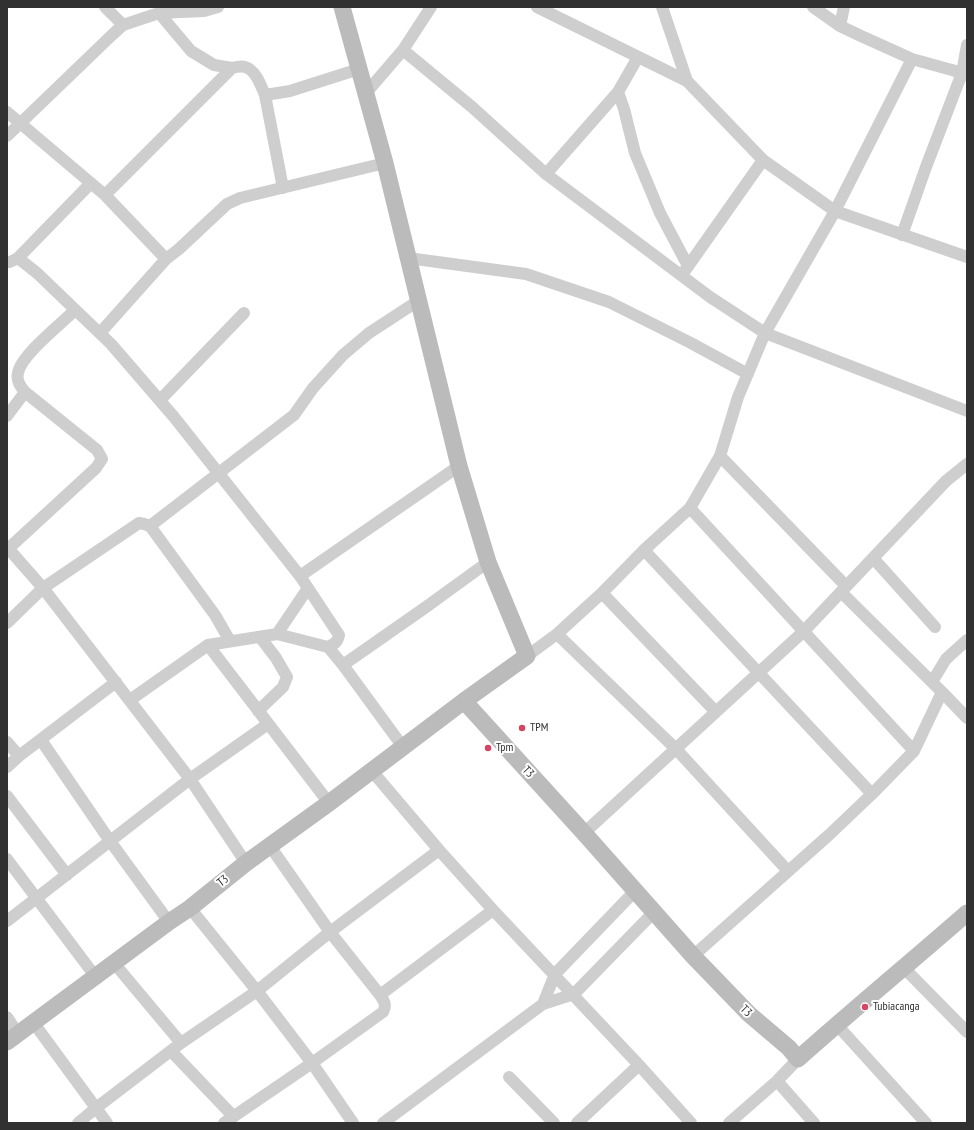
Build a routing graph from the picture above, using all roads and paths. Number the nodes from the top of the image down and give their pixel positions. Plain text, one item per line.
1 (105, 7) edge
2 (218, 7) edge
3 (342, 7) edge
4 (431, 7) edge
5 (537, 7) edge
6 (662, 7) edge
7 (813, 7) edge
8 (844, 7) edge
9 (184, 9) edge
10 (159, 13) junction
11 (123, 25) junction
12 (840, 26) junction
13 (967, 45) edge
14 (403, 50) junction
15 (638, 57) junction
16 (912, 59) junction
17 (232, 68) junction
18 (359, 69) junction
19 (965, 74) edge
20 (687, 81) junction
21 (618, 92) junction
22 (366, 93) junction
23 (265, 95) junction
24 (7, 112) edge
25 (20, 124) junction
26 (7, 136) edge
27 (763, 160) junction
28 (384, 163) junction
29 (546, 174) junction
30 (91, 183) junction
31 (283, 188) junction
32 (105, 196) junction
33 (835, 211) junction
34 (902, 235) junction
35 (967, 257) edge
36 (408, 258) junction
37 (166, 259) junction
38 (12, 260) edge
39 (685, 271) junction
40 (418, 302) junction
41 (75, 310) junction
42 (244, 313) dead end
43 (100, 333) junction
44 (765, 333) junction
45 (748, 374) junction
46 (25, 392) junction
47 (160, 400) junction
48 (8, 411) edge
49 (967, 411) edge
50 (720, 456) junction
51 (967, 464) edge
52 (459, 466) junction
53 (220, 473) junction
54 (690, 508) junction
55 (150, 526) junction
56 (8, 548) edge
57 (644, 550) junction
58 (873, 558) junction
59 (488, 562) junction
60 (300, 576) junction
61 (43, 588) junction
62 (308, 588) junction
63 (844, 589) junction
64 (602, 593) junction
65 (7, 624) edge
66 (935, 627) dead end
67 (803, 632) junction
68 (277, 634) junction
69 (557, 634) junction
70 (260, 637) junction
71 (967, 640) edge
72 (230, 642) junction
73 (208, 645) junction
74 (328, 647) junction
75 (527, 656) junction
76 (343, 665) junction
77 (759, 672) junction
78 (116, 682) junction
79 (932, 682) junction
80 (942, 692) junction
81 (130, 700) junction
82 (464, 701) junction
83 (258, 711) junction
84 (716, 712) junction
85 (967, 718) edge
86 (268, 724) junction
87 (41, 740) junction
88 (7, 742) edge
89 (403, 747) junction
90 (676, 749) junction
91 (914, 752) junction
92 (19, 756) junction
93 (7, 767) edge
94 (372, 770) junction
95 (190, 779) junction
96 (872, 794) junction
97 (7, 796) edge
98 (329, 803) junction
99 (584, 833) junction
100 (110, 841) junction
101 (270, 846) junction
102 (438, 850) junction
103 (7, 859) edge
104 (246, 863) junction
105 (788, 871) junction
106 (67, 875) junction
107 (635, 891) junction
108 (36, 899) junction
109 (190, 908) junction
110 (493, 910) junction
111 (654, 912) junction
112 (967, 913) edge
113 (7, 921) edge
114 (169, 922) junction
115 (330, 932) junction
116 (693, 956) junction
117 (114, 963) junction
118 (904, 968) junction
119 (554, 974) junction
120 (95, 976) junction
121 (257, 991) junction
122 (574, 994) junction
123 (380, 995) junction
124 (543, 1004) junction
125 (7, 1018) edge
126 (33, 1022) junction
127 (837, 1025) junction
128 (967, 1032) edge
129 (13, 1038) edge
130 (181, 1043) junction
131 (171, 1051) junction
132 (798, 1059) junction
133 (312, 1063) junction
134 (639, 1065) junction
135 (509, 1077) dead end
136 (778, 1081) junction
137 (96, 1108) junction
138 (229, 1120) edge
139 (78, 1123) edge
140 (107, 1123) edge
141 (353, 1123) edge
142 (383, 1123) edge
143 (554, 1123) edge
144 (576, 1123) edge
145 (691, 1123) edge
146 (729, 1123) edge
147 (814, 1123) edge
148 (926, 1123) edge

1 - 11 street
2 - 9 street
3 - 18 street
4 - 14 street
5 - 15 street
6 - 20 street
7 - 12 street
8 - 12 street
9 - 10 street
10 - 11 street
10 - 17 street
11 - 25 street
12 - 16 street
13 - 19 street
14 - 22 street
14 - 29 street
15 - 20 street
15 - 21 street
16 - 19 street
16 - 33 street
17 - 23 street
17 - 32 street
18 - 22 street
18 - 23 street
19 - 34 street
20 - 27 street
21 - 29 street
21 - 39 street
22 - 28 street
23 - 31 street
24 - 25 street
25 - 26 street
25 - 30 street
27 - 33 street
27 - 39 street
28 - 31 street
28 - 36 street
29 - 39 street
30 - 32 street
30 - 38 street
31 - 37 street
32 - 37 street
33 - 34 street
33 - 44 street
34 - 35 street
36 - 40 street
36 - 45 street
37 - 43 street
38 - 41 street
39 - 44 street
40 - 52 street
40 - 53 street
41 - 43 street
41 - 46 street
42 - 47 street
43 - 47 street
44 - 45 street
44 - 49 street
45 - 50 street
46 - 48 street
46 - 56 street
47 - 53 street
50 - 54 street
50 - 63 street
51 - 58 street
52 - 59 street
52 - 60 street
53 - 55 street
53 - 60 street
54 - 57 street
54 - 67 street
55 - 61 street
55 - 72 street
56 - 61 street
57 - 64 street
57 - 77 street
58 - 63 street
58 - 66 street
59 - 75 street
59 - 76 street
60 - 62 street
61 - 65 street
61 - 78 street
62 - 68 street
62 - 74 street
63 - 67 street
63 - 79 street
64 - 69 street
64 - 84 street
67 - 77 street
67 - 91 street
68 - 70 street
68 - 74 street
69 - 75 street
69 - 90 street
70 - 72 street
70 - 83 street
71 - 79 street
72 - 73 street
73 - 81 street
73 - 83 street
74 - 76 street
75 - 82 street
76 - 89 street
77 - 84 street
77 - 96 street
78 - 81 street
78 - 87 street
79 - 80 street
80 - 85 street
80 - 91 street
81 - 95 street
82 - 89 street, T3
82 - 99 street, T3
83 - 86 street
84 - 90 street
86 - 95 street
86 - 98 street
87 - 92 street
87 - 100 street
88 - 92 street
89 - 94 street, T3
90 - 99 street
90 - 105 street
91 - 96 street
92 - 93 street
94 - 98 street, T3
94 - 102 street
95 - 100 street
95 - 104 street
96 - 105 street
97 - 106 street
98 - 101 street, T3
99 - 107 street, T3
100 - 106 street
100 - 114 street
101 - 104 street, T3
101 - 115 street
102 - 110 street
102 - 115 street
103 - 108 street
104 - 109 street, T3
105 - 116 street
106 - 108 street
107 - 111 street, T3
107 - 119 street
108 - 113 street
108 - 120 street
109 - 114 street, T3
109 - 121 street
110 - 119 street
110 - 123 street
111 - 116 street, T3
111 - 122 street
112 - 118 street
114 - 117 street, T3
115 - 121 street
115 - 123 street
116 - 132 street, T3
117 - 120 street, T3
117 - 130 street
118 - 127 street
118 - 128 street
119 - 122 street
119 - 124 street
120 - 126 street, T3
121 - 130 street
121 - 133 street
122 - 124 street
122 - 134 street
123 - 133 street
124 - 142 street
125 - 129 street
126 - 129 street, T3
126 - 137 street
127 - 132 street
127 - 148 street
130 - 131 street
131 - 137 street
131 - 138 street
132 - 136 street
133 - 138 street
133 - 141 street
134 - 144 street
134 - 145 street
135 - 143 street
136 - 146 street
136 - 147 street
137 - 139 street
137 - 140 street

